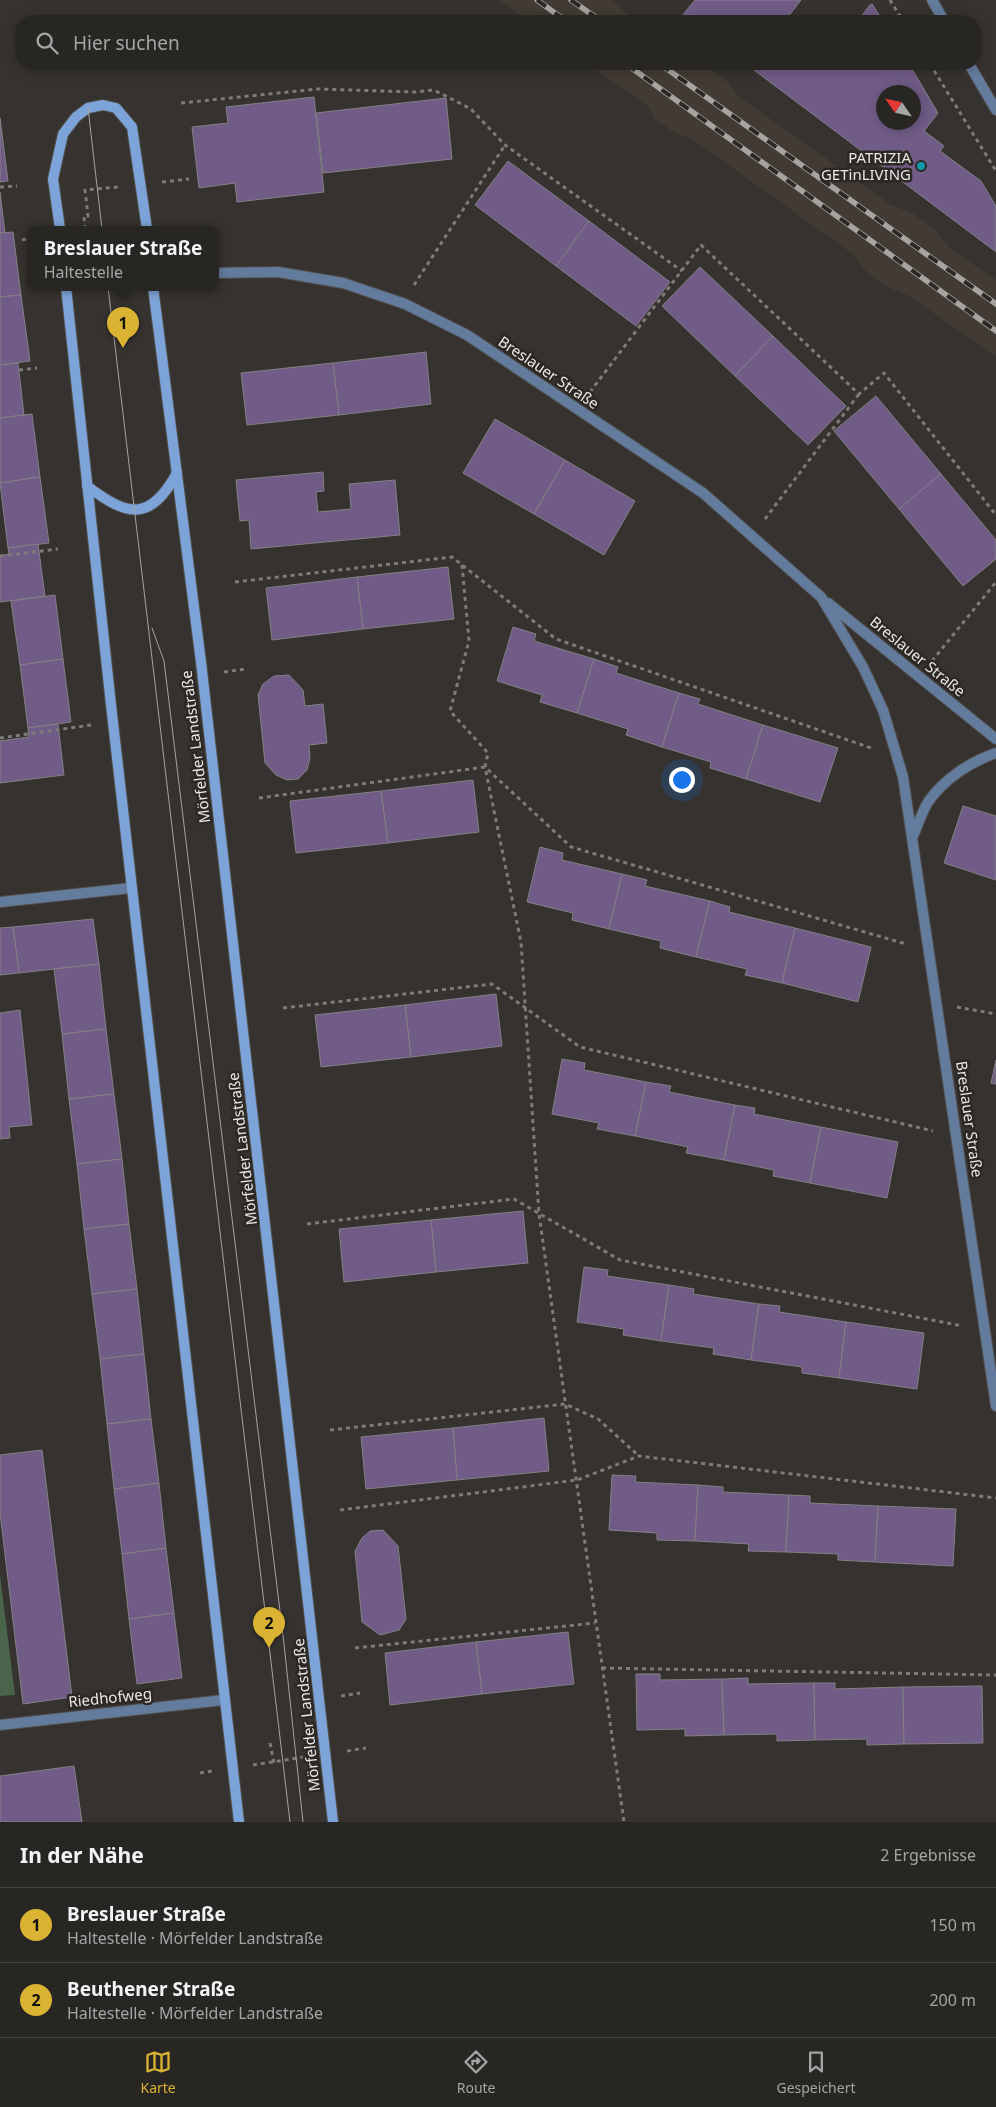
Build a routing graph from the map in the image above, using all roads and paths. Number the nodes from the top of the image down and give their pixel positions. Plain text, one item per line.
1 (890, 0) edge
2 (932, 0) edge
3 (899, 15) edge
4 (941, 15) edge
5 (934, 70) edge
6 (973, 70) edge
7 (181, 103) dead end
8 (996, 110) edge
9 (504, 145) junction
10 (996, 171) edge
11 (17, 186) dead end
12 (0, 187) edge
13 (60, 226) edge
14 (147, 226) edge
15 (27, 239) edge
16 (22, 240) dead end
17 (682, 271) junction
18 (219, 273) edge
19 (66, 291) edge
20 (154, 291) edge
21 (402, 303) junction
22 (37, 368) dead end
23 (19, 370) dead end
24 (859, 394) junction
25 (577, 409) junction
26 (177, 473) junction
27 (87, 486) junction
28 (996, 515) edge
29 (752, 537) junction
30 (58, 549) dead end
31 (0, 556) edge
32 (462, 565) junction
33 (235, 582) dead end
34 (996, 582) edge
35 (821, 597) junction
36 (245, 669) dead end
37 (221, 672) dead end
38 (920, 677) junction
39 (94, 724) dead end
40 (0, 738) edge
41 (996, 739) edge
42 (996, 753) edge
43 (896, 757) junction
44 (485, 767) junction
45 (259, 798) dead end
46 (913, 835) junction
47 (131, 888) junction
48 (0, 902) edge
49 (930, 951) junction
50 (938, 1003) junction
51 (283, 1008) dead end
52 (527, 1009) junction
53 (996, 1014) edge
54 (957, 1137) junction
55 (539, 1214) junction
56 (307, 1224) dead end
57 (985, 1331) junction
58 (565, 1404) junction
59 (996, 1406) edge
60 (330, 1430) dead end
61 (639, 1456) junction
62 (577, 1480) junction
63 (996, 1498) edge
64 (340, 1510) dead end
65 (595, 1624) junction
66 (355, 1648) dead end
67 (602, 1668) junction
68 (996, 1675) edge
69 (360, 1693) dead end
70 (341, 1696) dead end
71 (224, 1700) junction
72 (0, 1725) edge
73 (270, 1744) dead end
74 (366, 1748) dead end
75 (326, 1755) junction
76 (274, 1762) junction
77 (232, 1768) junction
78 (200, 1773) dead end
79 (239, 1822) edge
80 (333, 1822) edge
81 (624, 1822) edge

1 - 3 path
2 - 4 street
5 - 10 path
6 - 8 street
7 - 9 path
9 - 17 path
9 - 21 path
11 - 12 path
13 - 14 main road
15 - 16 path
17 - 24 path
17 - 25 path
18 - 21 street, Breslauer Straße
19 - 27 main road
20 - 26 main road, Mörfelder Landstraße
21 - 25 street, Breslauer Straße
22 - 23 path
24 - 28 path
24 - 29 path
25 - 29 street, Breslauer Straße
26 - 27 main road
26 - 75 main road, Mörfelder Landstraße
27 - 47 main road
29 - 35 street, Breslauer Straße
30 - 31 path
32 - 33 path
32 - 43 path
32 - 44 path
34 - 38 path
35 - 38 street, Breslauer Straße
35 - 43 street, Breslauer Straße
36 - 37 path
38 - 41 street, Breslauer Straße
39 - 40 path
42 - 46 street
43 - 46 street, Breslauer Straße
44 - 45 path
44 - 49 path
44 - 52 path
46 - 49 street, Breslauer Straße
47 - 48 street
47 - 71 main road
49 - 50 street, Breslauer Straße
50 - 53 path
50 - 54 street, Breslauer Straße
51 - 52 path
52 - 54 path
52 - 55 path
54 - 57 street, Breslauer Straße
55 - 56 path
55 - 57 path
55 - 58 path
57 - 59 street, Breslauer Straße
58 - 60 path
58 - 61 path
58 - 62 path
61 - 62 path
61 - 63 path
62 - 64 path
62 - 65 path
65 - 66 path
65 - 67 path
67 - 68 path
67 - 81 path
69 - 70 path
71 - 72 street, Riedhofweg
71 - 77 main road
73 - 76 path
74 - 75 path
75 - 76 path
75 - 80 main road, Mörfelder Landstraße
76 - 77 path
77 - 78 path
77 - 79 main road

